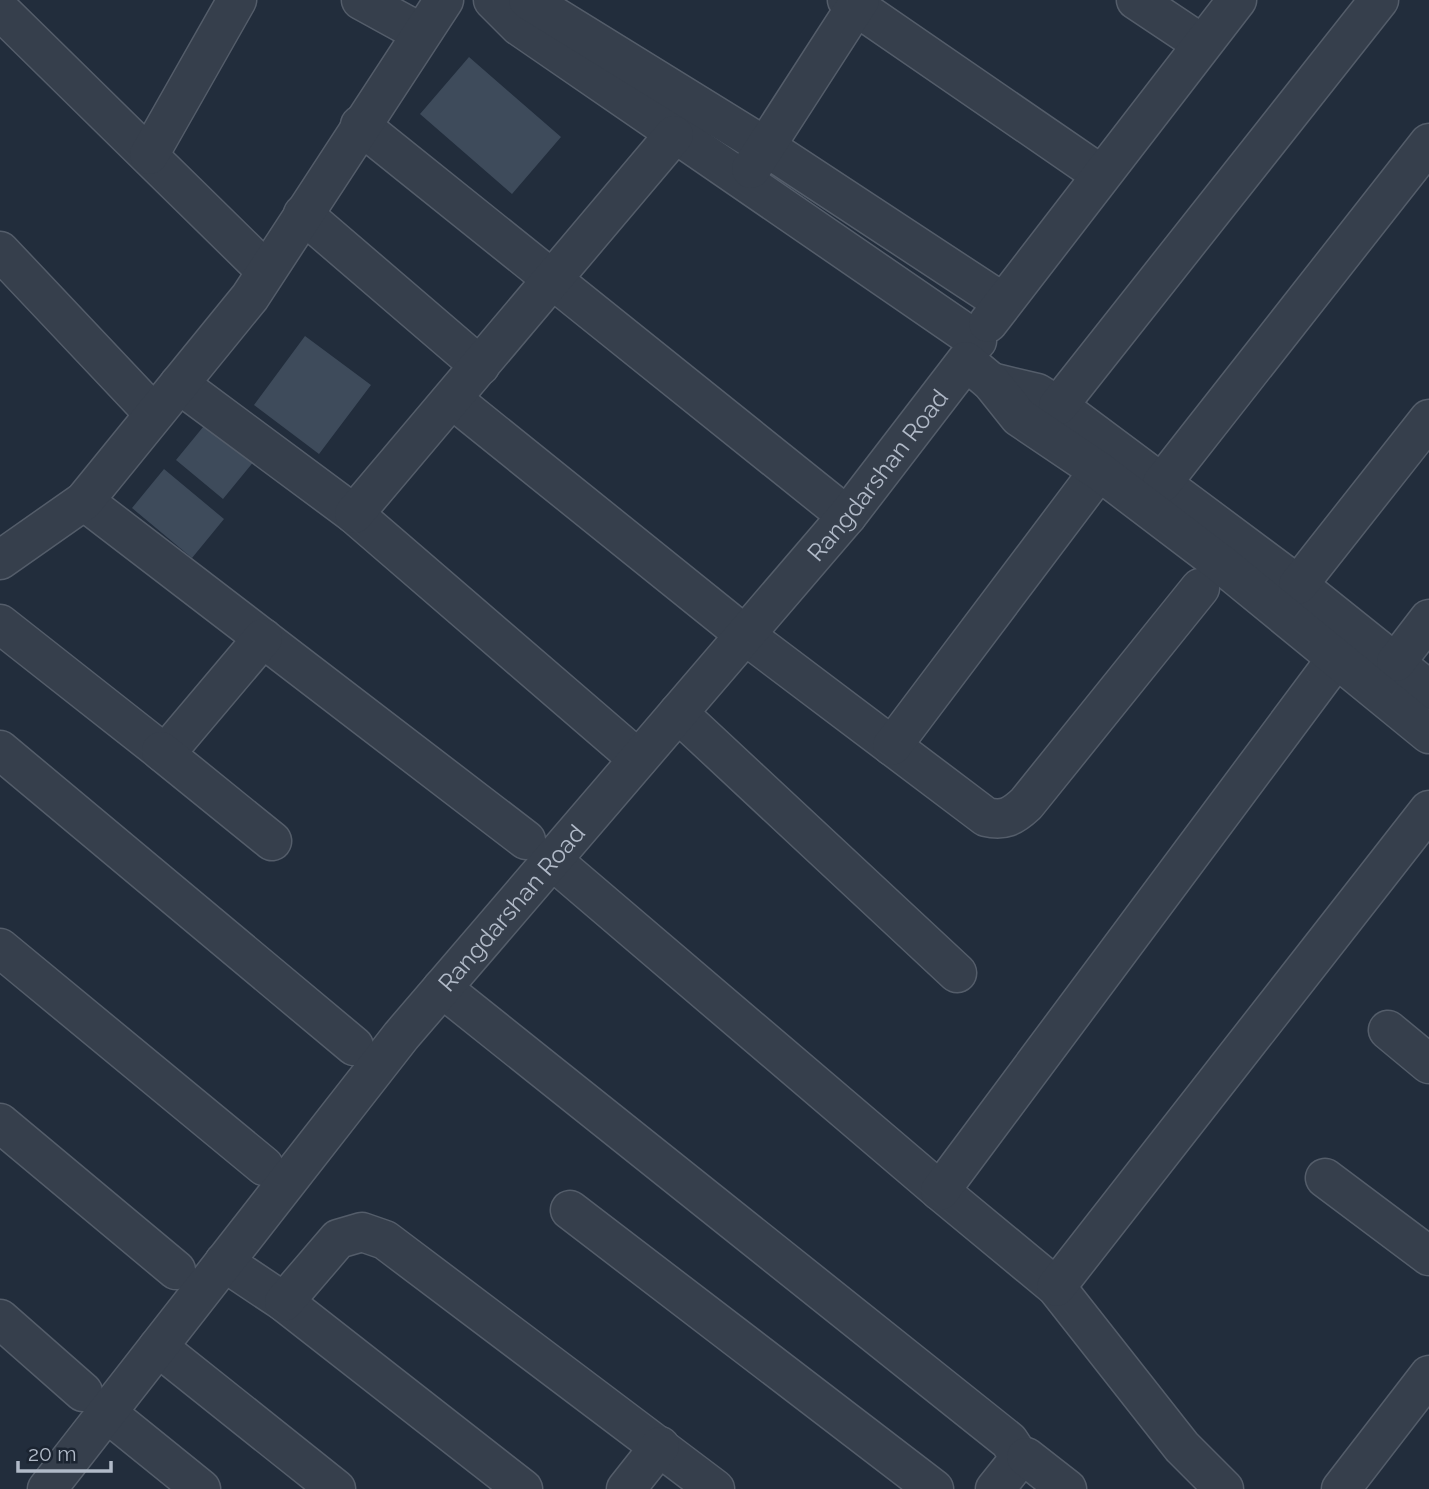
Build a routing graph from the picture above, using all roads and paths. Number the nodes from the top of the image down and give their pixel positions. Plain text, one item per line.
1 (237, 0) edge
2 (360, 0) edge
3 (444, 0) edge
4 (493, 0) edge
5 (528, 0) edge
6 (1136, 0) edge
7 (1237, 0) edge
8 (1379, 0) edge
9 (854, 2) edge
10 (4, 8) edge
11 (421, 33) junction
12 (1202, 44) junction
13 (360, 125) junction
14 (674, 135) junction
15 (1429, 143) edge
16 (766, 147) junction
17 (149, 155) junction
18 (1100, 174) junction
19 (743, 182) junction
20 (303, 214) junction
21 (0, 251) edge
22 (266, 271) junction
23 (554, 281) junction
24 (1002, 302) junction
25 (978, 361) junction
26 (480, 366) junction
27 (179, 384) junction
28 (452, 399) junction
29 (1058, 405) junction
30 (154, 414) junction
31 (1429, 419) edge
32 (1099, 471) junction
33 (1162, 484) junction
34 (84, 501) junction
35 (354, 514) junction
36 (847, 516) junction
37 (0, 560) edge
38 (1298, 585) junction
39 (1200, 588) dead end
40 (1429, 619) edge
41 (0, 624) edge
42 (745, 635) junction
43 (263, 638) junction
44 (1336, 659) junction
45 (1396, 662) junction
46 (1429, 690) edge
47 (678, 713) junction
48 (1429, 734) edge
49 (892, 746) junction
50 (0, 750) edge
51 (162, 751) junction
52 (638, 759) junction
53 (1429, 810) edge
54 (272, 841) dead end
55 (539, 850) junction
56 (0, 948) edge
57 (957, 974) dead end
58 (442, 988) junction
59 (1388, 1030) dead end
60 (354, 1046) dead end
61 (1429, 1064) edge
62 (0, 1123) edge
63 (264, 1167) dead end
64 (1325, 1178) dead end
65 (940, 1191) junction
66 (570, 1210) dead end
67 (1429, 1256) edge
68 (224, 1262) junction
69 (176, 1270) dead end
70 (1056, 1287) junction
71 (284, 1302) junction
72 (0, 1320) edge
73 (158, 1347) junction
74 (1429, 1375) edge
75 (95, 1402) junction
76 (660, 1446) junction
77 (1026, 1457) dead end
78 (47, 1489) edge
79 (201, 1489) edge
80 (336, 1489) edge
81 (523, 1489) edge
82 (626, 1489) edge
83 (715, 1489) edge
84 (934, 1489) edge
85 (995, 1489) edge
86 (1068, 1489) edge
87 (1224, 1489) edge
88 (1341, 1489) edge

1 - 17 street
2 - 11 street
3 - 11 street
4 - 14 street
5 - 16 street
6 - 12 street
7 - 12 street, Rangdarshan Road
8 - 29 street
9 - 16 street
9 - 18 street
10 - 17 street
11 - 13 street
12 - 18 street, Rangdarshan Road
13 - 20 street
13 - 23 street
14 - 19 street
14 - 23 street
15 - 33 street
16 - 19 street
16 - 24 street
17 - 22 street
18 - 24 street, Rangdarshan Road
19 - 25 street
20 - 22 street
20 - 26 street
21 - 30 street
22 - 27 street
23 - 26 street
23 - 36 street
24 - 25 street, Rangdarshan Road
25 - 29 street
25 - 32 street
25 - 36 street, Rangdarshan Road
26 - 28 street
27 - 30 street
27 - 35 street
28 - 35 street
28 - 42 street
29 - 33 street
30 - 34 street
31 - 38 street
32 - 44 street
32 - 49 street
33 - 38 street
34 - 37 street
34 - 43 street
35 - 52 street
36 - 42 street, Rangdarshan Road
38 - 45 street
39 - 49 street
40 - 45 street
41 - 51 street
42 - 47 street, Rangdarshan Road
42 - 49 street
43 - 51 street
43 - 55 street
44 - 48 street
44 - 65 street
45 - 46 street
47 - 52 street, Rangdarshan Road
47 - 57 street
50 - 60 street
51 - 54 street
52 - 55 street, Rangdarshan Road
53 - 70 street
55 - 58 street, Rangdarshan Road
55 - 65 street
56 - 63 street
58 - 68 street, Rangdarshan Road
58 - 85 street
59 - 61 street
62 - 69 street
64 - 67 street
65 - 70 street
66 - 84 street
68 - 71 street
68 - 73 street, Rangdarshan Road
70 - 87 street
71 - 76 street
71 - 81 street
72 - 75 street
73 - 75 street, Rangdarshan Road
73 - 80 street
74 - 88 street
75 - 78 street, Rangdarshan Road
75 - 79 street
76 - 82 street
76 - 83 street
77 - 86 street

